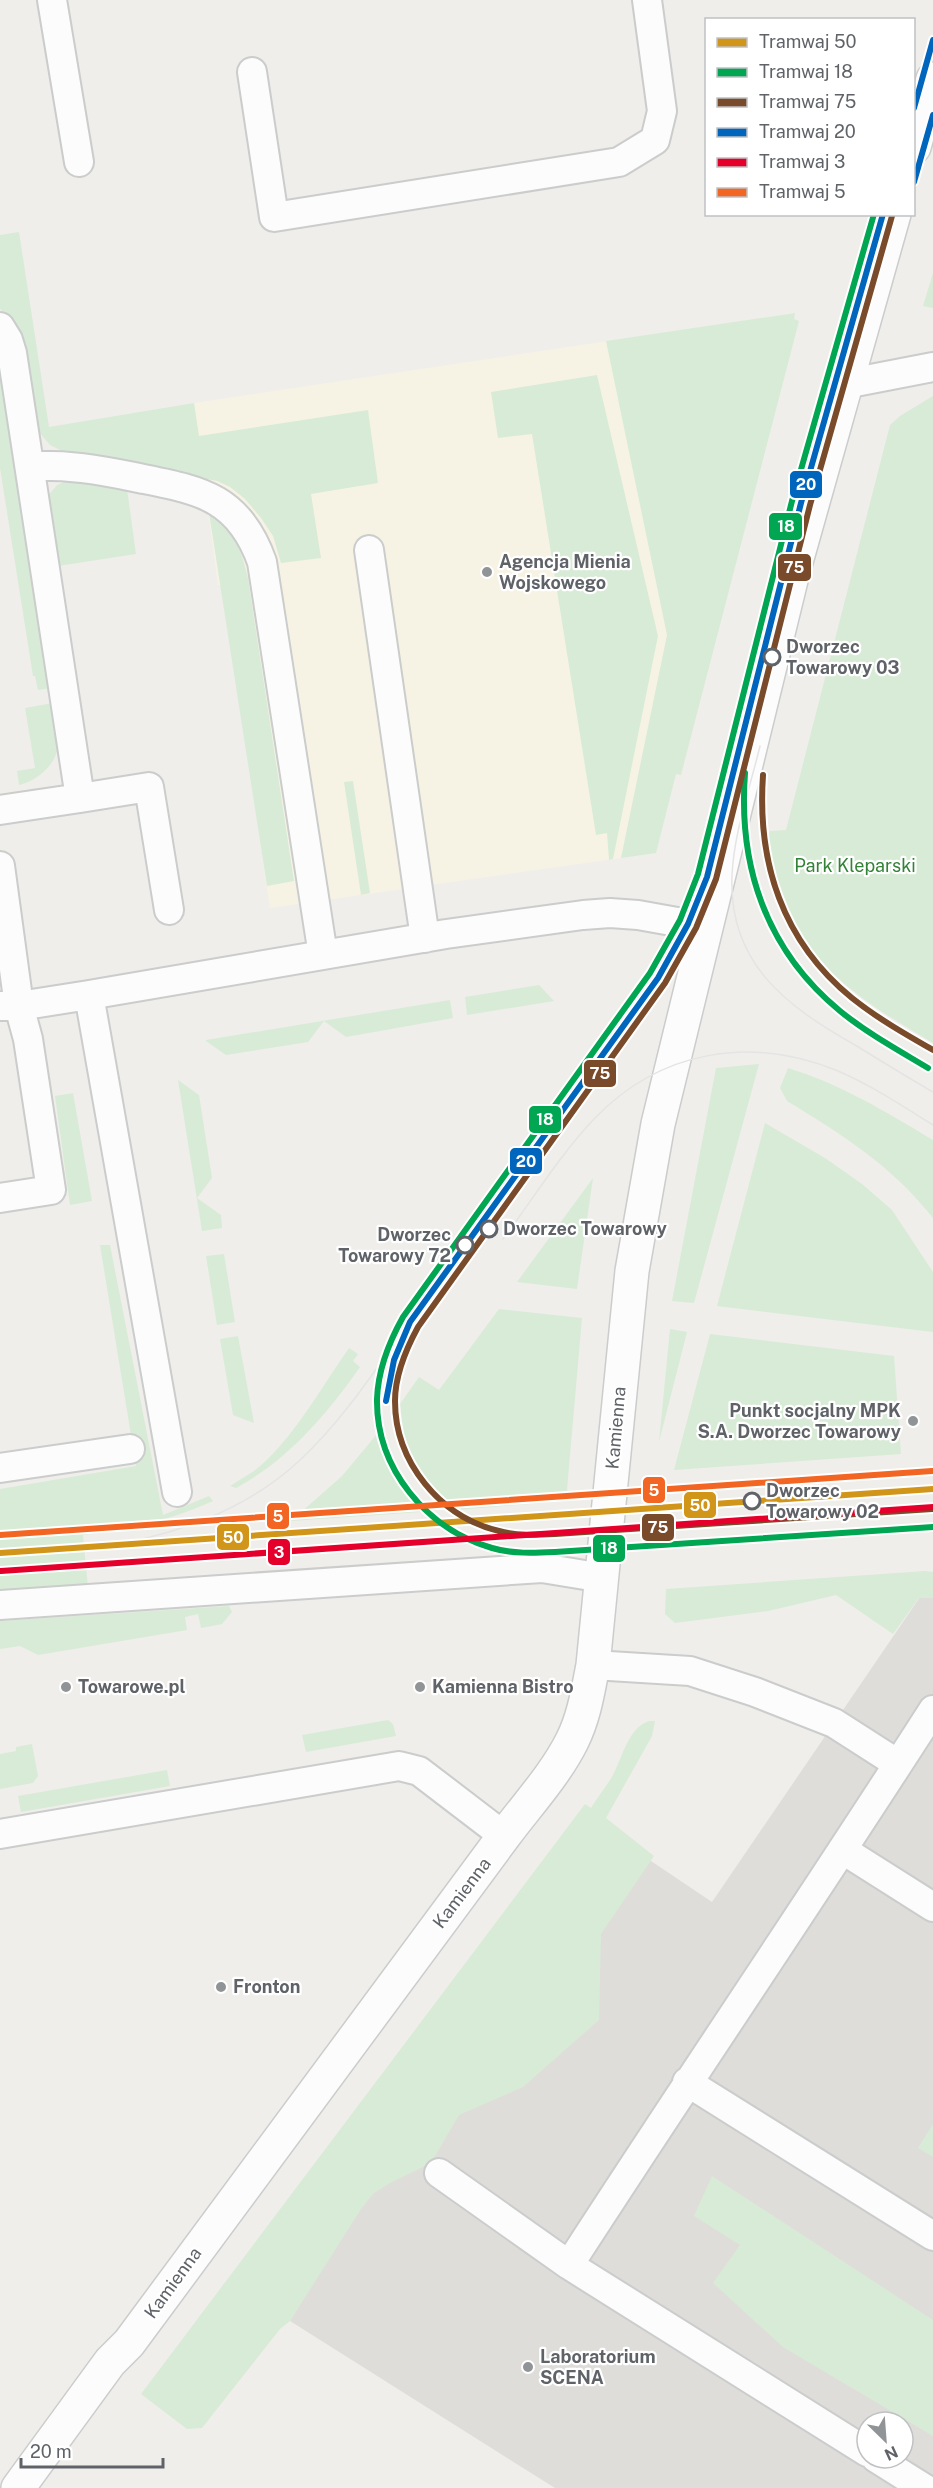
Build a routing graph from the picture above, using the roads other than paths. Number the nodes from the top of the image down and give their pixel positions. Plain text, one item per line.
1 (52, 0) edge
2 (646, 0) edge
3 (252, 72) dead end
4 (933, 79) edge
5 (915, 143) edge
6 (80, 162) dead end
7 (893, 216) edge
8 (0, 327) edge
9 (933, 367) edge
10 (845, 384) junction
11 (30, 466) junction
12 (369, 550) dead end
13 (80, 798) junction
14 (0, 810) edge
15 (0, 866) edge
16 (169, 910) dead end
17 (705, 927) junction
18 (425, 938) junction
19 (323, 955) junction
20 (89, 996) junction
21 (10, 1006) edge
22 (0, 1198) edge
23 (130, 1449) dead end
24 (0, 1468) edge
25 (177, 1492) dead end
26 (603, 1578) junction
27 (0, 1605) edge
28 (593, 1665) junction
29 (933, 1710) edge
30 (898, 1764) junction
31 (0, 1834) edge
32 (504, 1836) junction
33 (843, 1850) junction
34 (933, 1907) edge
35 (687, 2082) junction
36 (439, 2173) dead end
37 (933, 2236) edge
38 (569, 2265) junction
39 (855, 2444) edge
40 (895, 2470) edge
41 (18, 2488) edge
42 (924, 2488) edge

1 - 6 lane
2 - 3 lane
4 - 5 street
7 - 10 street, Kamienna
8 - 11 lane
9 - 10 lane
10 - 17 street, Kamienna
11 - 13 lane
11 - 19 lane
12 - 18 lane
13 - 14 lane
13 - 16 lane
15 - 21 lane
17 - 18 lane
17 - 26 street, Kamienna
18 - 19 lane
19 - 20 lane
20 - 21 lane
20 - 25 lane
21 - 22 lane
23 - 24 lane
26 - 27 lane
26 - 28 street, Kamienna
28 - 30 lane
28 - 32 street, Kamienna
29 - 30 lane
30 - 33 lane
31 - 32 lane
32 - 41 street, Kamienna
33 - 34 lane
33 - 35 lane
35 - 37 lane
35 - 38 lane
36 - 38 lane
38 - 39 lane
40 - 42 lane

